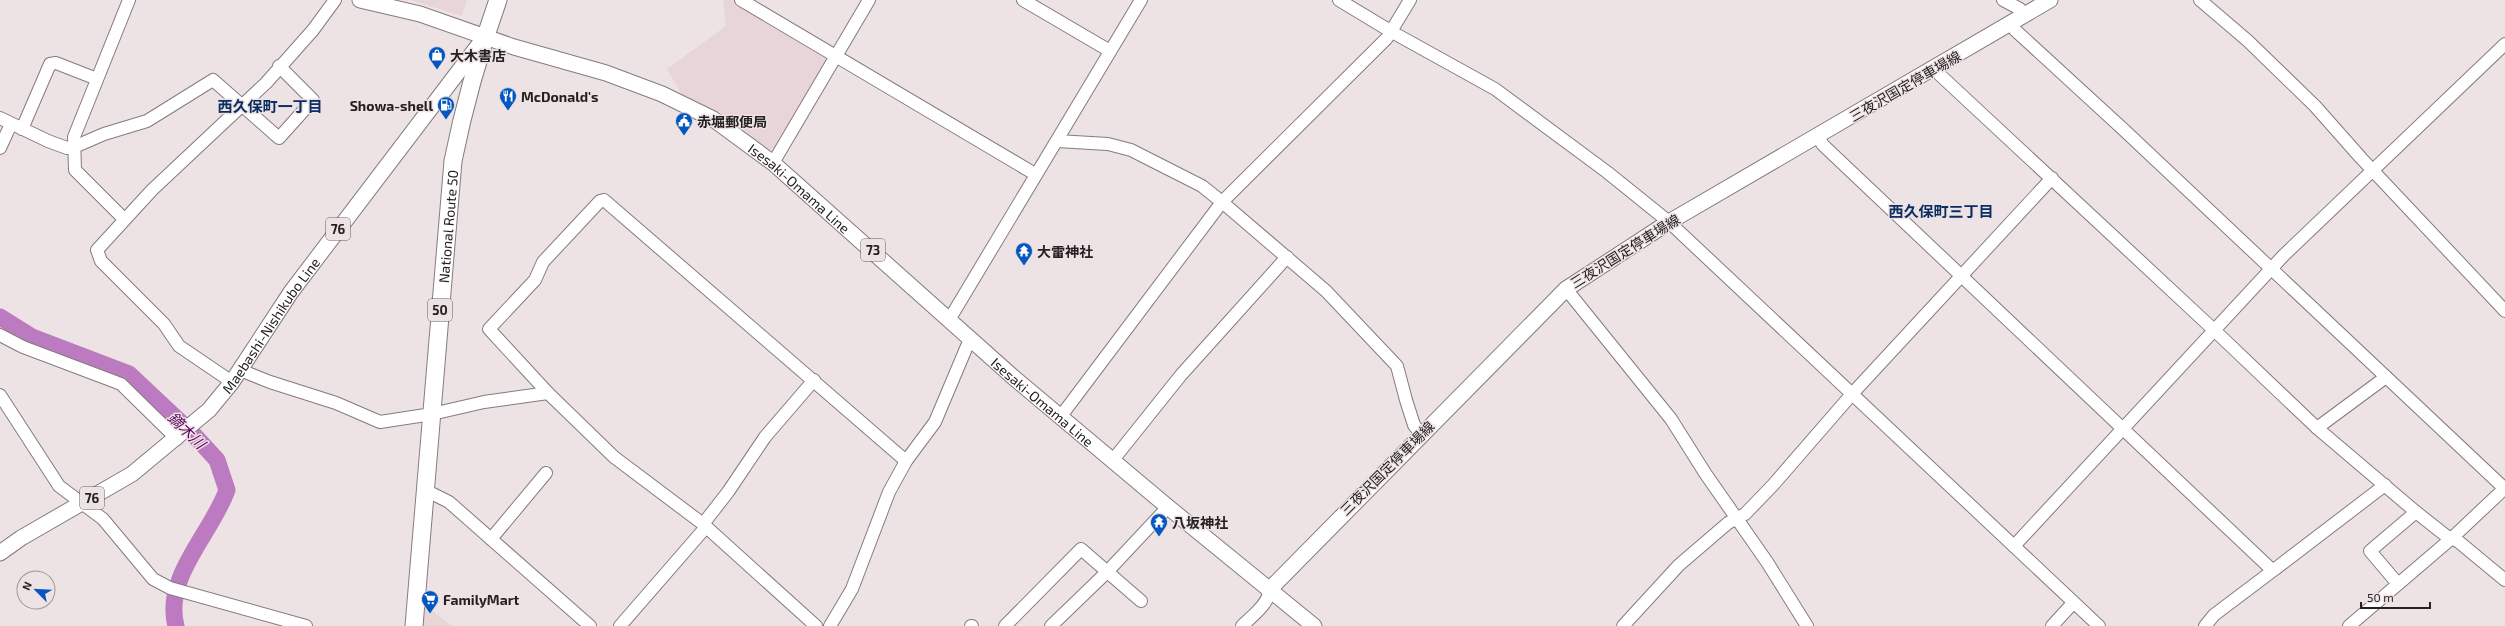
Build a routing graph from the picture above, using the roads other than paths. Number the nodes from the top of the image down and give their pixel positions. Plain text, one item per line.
1 (129, 0) edge
2 (334, 0) edge
3 (360, 0) edge
4 (498, 0) edge
5 (741, 0) edge
6 (869, 0) edge
7 (1023, 0) edge
8 (1141, 0) edge
9 (1339, 0) edge
10 (1410, 0) edge
11 (2003, 0) edge
12 (2050, 0) edge
13 (2200, 0) edge
14 (2025, 15) junction
15 (2011, 24) junction
16 (1392, 32) junction
17 (484, 37) junction
18 (2505, 44) edge
19 (1110, 52) junction
20 (836, 56) junction
21 (279, 66) junction
22 (1936, 68) junction
23 (97, 79) junction
24 (242, 107) junction
25 (0, 118) edge
26 (16, 127) junction
27 (1818, 136) junction
28 (1057, 141) junction
29 (74, 147) junction
30 (0, 148) edge
31 (773, 162) junction
32 (2372, 171) junction
33 (1035, 174) junction
34 (2052, 178) junction
35 (1222, 202) junction
36 (124, 219) junction
37 (1669, 222) junction
38 (1288, 257) junction
39 (2270, 269) junction
40 (1961, 277) junction
41 (1566, 289) junction
42 (2505, 311) edge
43 (949, 320) junction
44 (2214, 330) junction
45 (0, 335) edge
46 (970, 339) junction
47 (236, 376) junction
48 (2386, 377) junction
49 (814, 380) junction
50 (548, 394) junction
51 (1852, 394) junction
52 (0, 395) edge
53 (432, 414) junction
54 (1061, 416) junction
55 (2122, 428) junction
56 (2317, 428) junction
57 (1421, 434) junction
58 (179, 437) junction
59 (906, 460) junction
60 (1113, 460) junction
61 (546, 473) dead end
62 (2385, 485) junction
63 (2505, 488) edge
64 (425, 490) junction
65 (82, 504) junction
66 (1168, 507) junction
67 (2416, 512) junction
68 (1737, 518) junction
69 (704, 525) junction
70 (2452, 538) junction
71 (491, 539) junction
72 (2014, 546) junction
73 (0, 554) edge
74 (2275, 570) junction
75 (1107, 572) junction
76 (2505, 580) edge
77 (2398, 584) junction
78 (1269, 590) junction
79 (1141, 601) dead end
80 (2073, 603) junction
81 (306, 626) edge
82 (414, 626) edge
83 (590, 626) edge
84 (620, 626) edge
85 (816, 626) edge
86 (830, 626) edge
87 (1005, 626) edge
88 (1051, 626) edge
89 (1242, 626) edge
90 (1314, 626) edge
91 (1623, 626) edge
92 (1807, 626) edge
93 (2052, 626) edge
94 (2099, 626) edge
95 (2205, 626) edge
96 (2349, 626) edge

1 - 23 street
2 - 21 street
3 - 17 main road, Isesaki-Omama Line / 73
4 - 17 highway, National Route 50 / 50
5 - 20 street
6 - 20 street
7 - 19 street
8 - 19 street
9 - 16 street
10 - 16 street
11 - 14 street
12 - 14 main road, 三夜沢国定停車場線
13 - 32 street
14 - 15 main road, 三夜沢国定停車場線
15 - 22 main road, 三夜沢国定停車場線
15 - 39 street
16 - 35 street
16 - 37 street
17 - 31 main road, Isesaki-Omama Line / 73
17 - 47 main road, Maebashi-Nishikubo Line / 76
17 - 53 highway, National Route 50 / 50
18 - 32 street
19 - 28 street
20 - 31 street
20 - 33 street
21 - 24 street
21 - 24 street
22 - 27 main road, 三夜沢国定停車場線
22 - 34 street
23 - 26 street
23 - 29 street
24 - 29 street
24 - 36 street
25 - 26 street
26 - 29 street
26 - 30 street
27 - 37 main road, 三夜沢国定停車場線
27 - 40 street
28 - 33 street
28 - 35 street
29 - 36 street
31 - 43 main road, Isesaki-Omama Line / 73
32 - 39 street
32 - 42 street
33 - 43 street
34 - 40 street
34 - 44 street
35 - 38 street
35 - 54 street
36 - 47 street
37 - 41 main road, 三夜沢国定停車場線
37 - 51 street
38 - 57 street
38 - 60 street
39 - 44 street
39 - 48 street
40 - 51 street
40 - 55 street
41 - 57 main road, 三夜沢国定停車場線
41 - 68 street
43 - 46 main road, Isesaki-Omama Line / 73
44 - 55 street
44 - 56 street
45 - 58 street
46 - 54 main road, Isesaki-Omama Line / 73
46 - 59 street
47 - 53 street
47 - 58 main road, Maebashi-Nishikubo Line / 76
48 - 56 street
48 - 63 street
49 - 50 street
49 - 59 street
49 - 69 street
50 - 53 street
50 - 69 street
51 - 68 street
51 - 72 street
52 - 65 street
53 - 64 highway, National Route 50 / 50
54 - 60 main road, Isesaki-Omama Line / 73
55 - 72 street
55 - 74 street
56 - 62 street
57 - 78 main road, 三夜沢国定停車場線
58 - 65 main road, Maebashi-Nishikubo Line / 76
59 - 86 street
60 - 66 main road, Isesaki-Omama Line / 73
61 - 71 street
62 - 67 street
62 - 74 street
63 - 70 street
64 - 71 street
64 - 82 highway, National Route 50 / 50
65 - 73 main road, Maebashi-Nishikubo Line / 76
65 - 81 street
66 - 75 street
66 - 78 main road, Isesaki-Omama Line / 73
67 - 70 street
67 - 77 street
68 - 91 street
68 - 92 street
69 - 84 street
69 - 85 street
70 - 76 street
70 - 77 street
71 - 83 street
72 - 80 street
74 - 95 street
75 - 79 street
75 - 87 street
75 - 88 street
77 - 96 street
78 - 89 street
78 - 90 main road, Isesaki-Omama Line / 73
80 - 93 street
80 - 94 street

